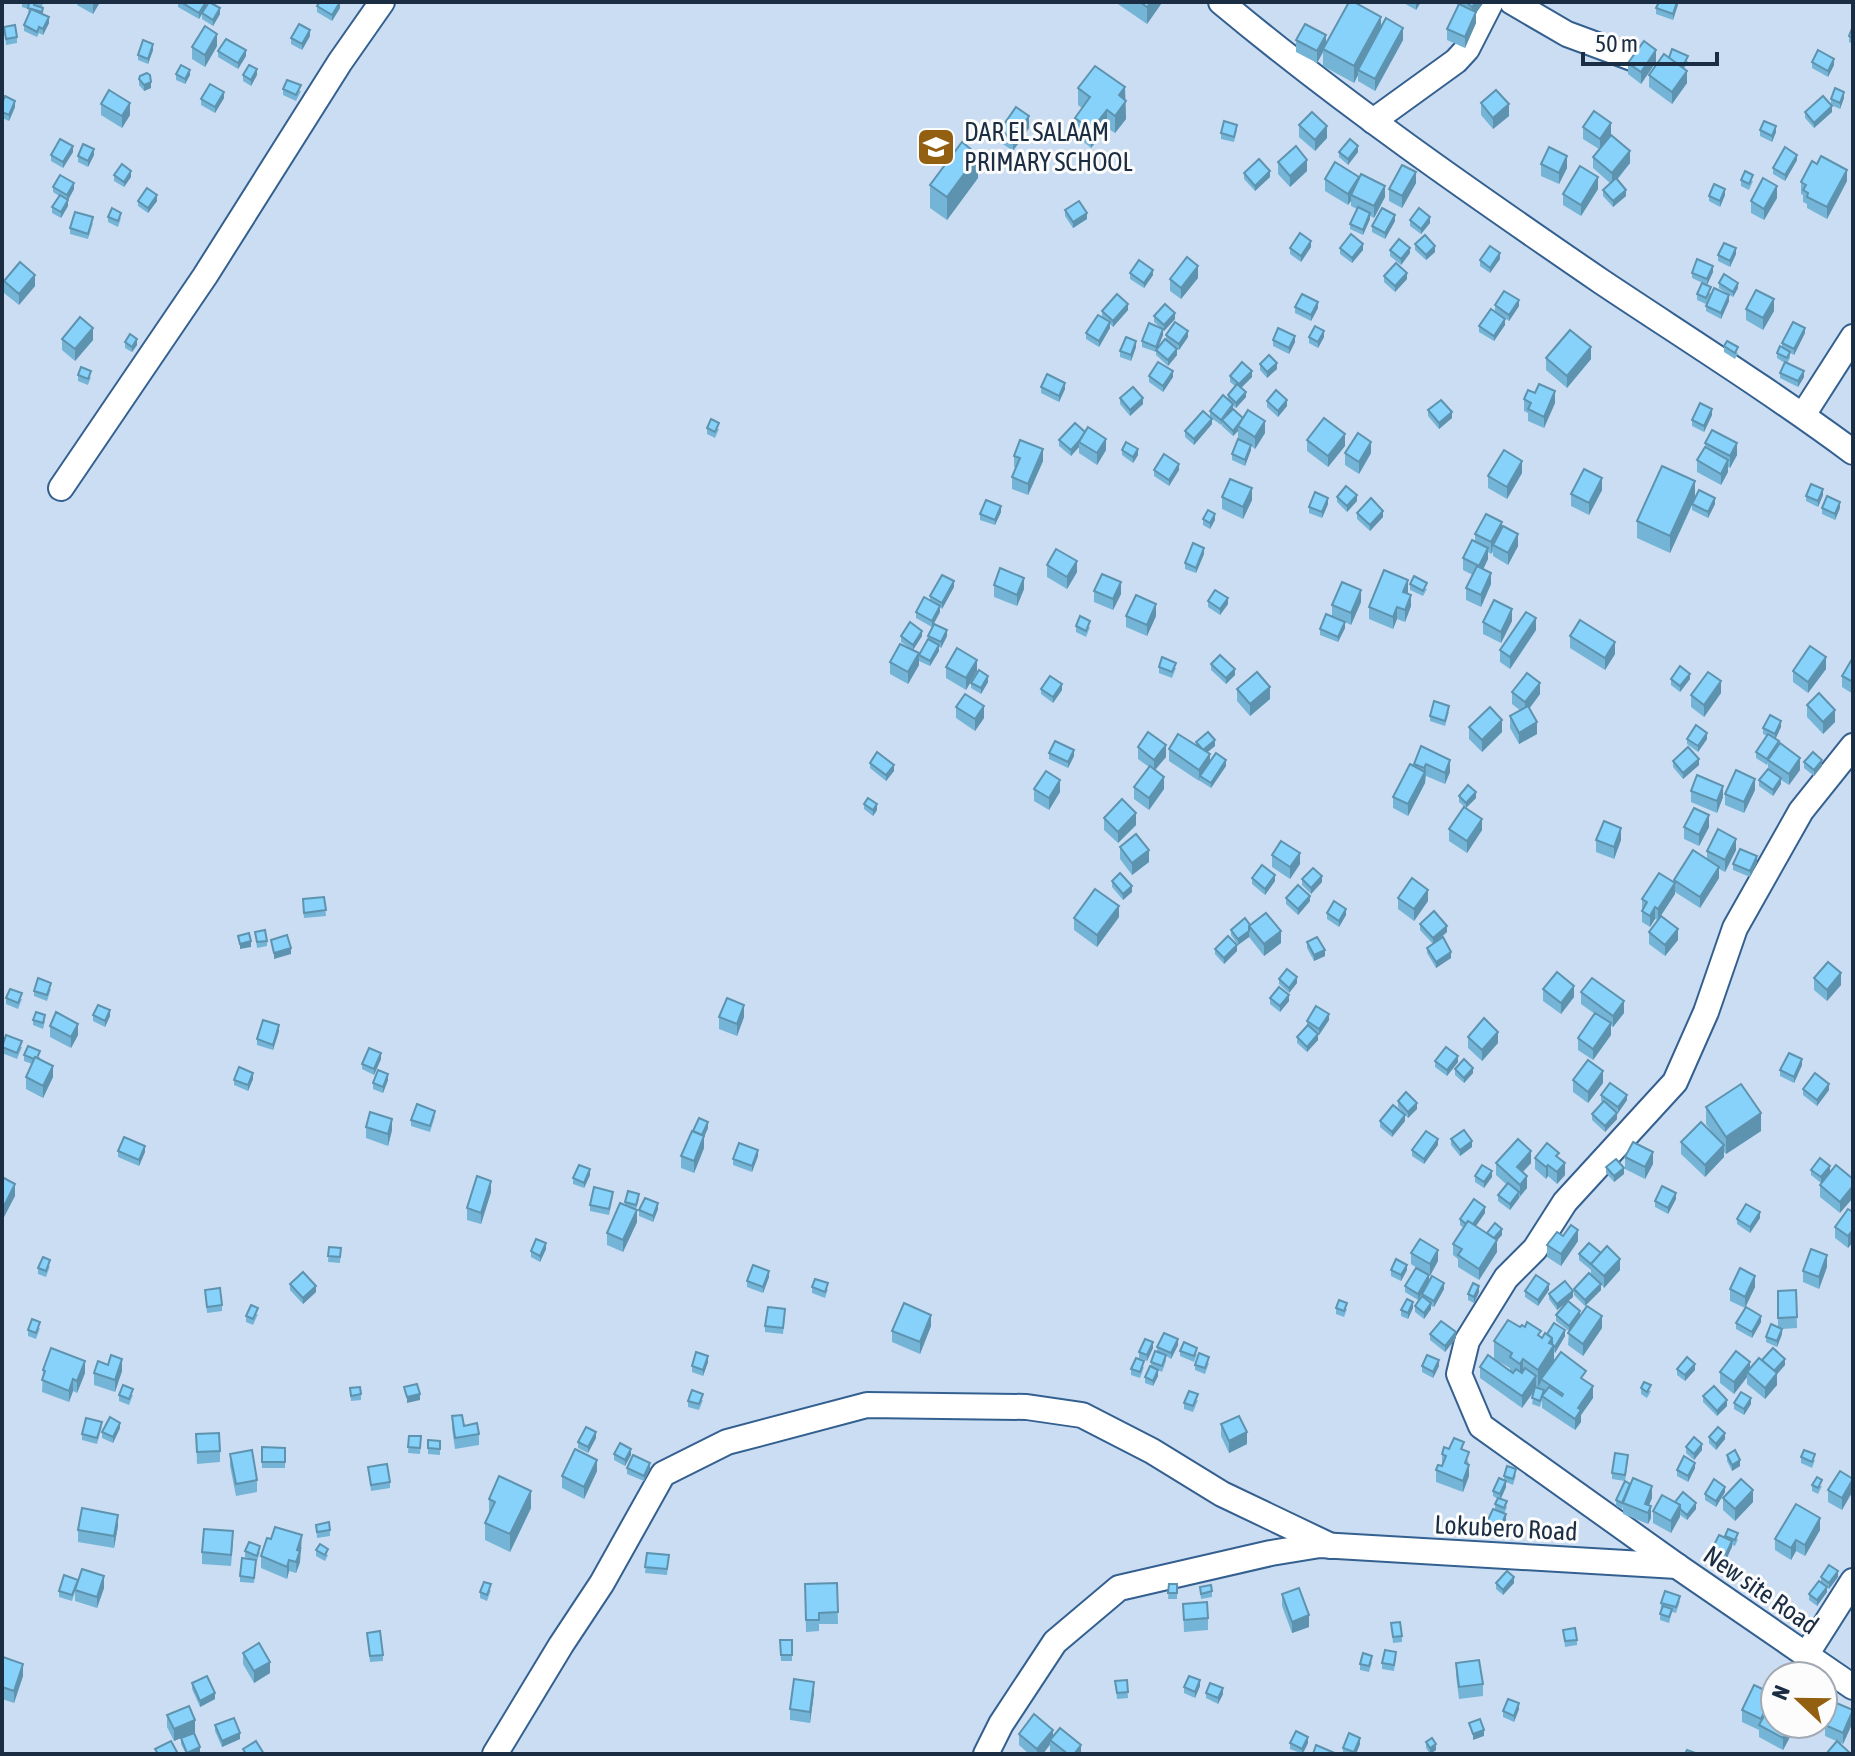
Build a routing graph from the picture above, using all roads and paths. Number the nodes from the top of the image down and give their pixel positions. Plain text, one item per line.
1 (382, 2) edge
2 (1221, 2) edge
3 (1491, 2) edge
4 (1512, 2) edge
5 (1632, 58) edge
6 (1373, 121) junction
7 (1853, 337) edge
8 (1803, 415) junction
9 (1853, 452) edge
10 (61, 488) dead end
11 (1853, 746) edge
12 (1331, 1546) junction
13 (1677, 1566) junction
14 (1853, 1581) edge
15 (1806, 1655) junction
16 (1853, 1687) edge
17 (495, 1754) edge
18 (986, 1754) edge

1 - 10 street
2 - 6 street
3 - 6 street
4 - 5 street
6 - 8 street
7 - 8 street
8 - 9 street
11 - 13 street, New site Road
12 - 13 street, Lokubero Road
12 - 17 street
12 - 18 street
13 - 15 street, New site Road
14 - 15 street
15 - 16 street, New site Road

